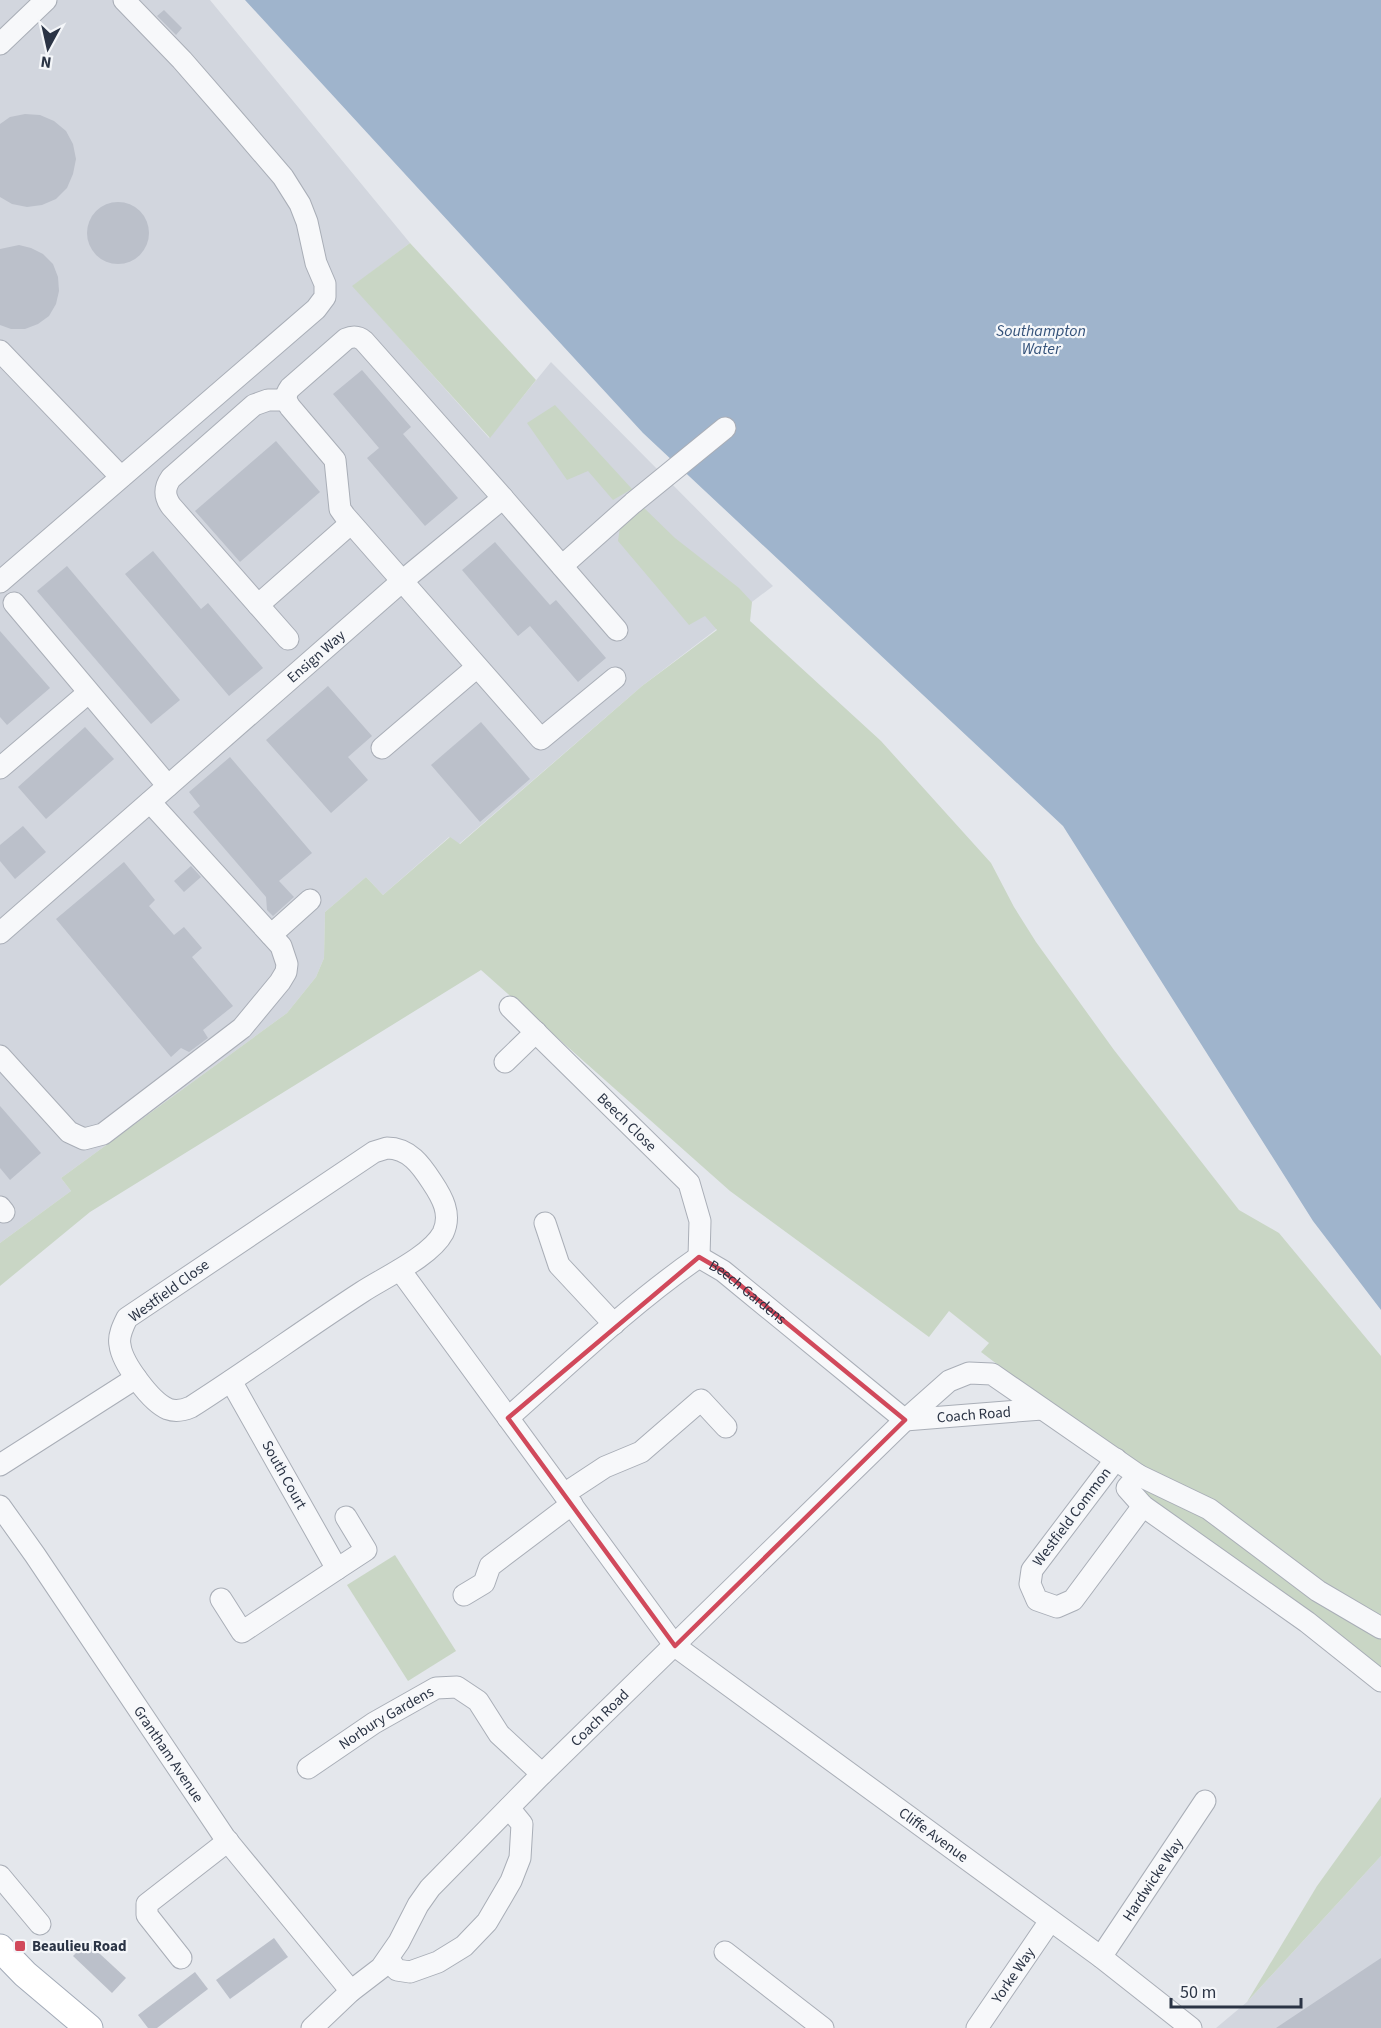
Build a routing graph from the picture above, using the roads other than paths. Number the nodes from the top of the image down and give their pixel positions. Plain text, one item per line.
1 (46, 0) edge
2 (124, 0) edge
3 (0, 44) edge
4 (0, 351) edge
5 (286, 400) junction
6 (725, 428) dead end
7 (121, 477) junction
8 (503, 498) junction
9 (350, 524) junction
10 (562, 566) junction
11 (0, 582) edge
12 (401, 582) junction
13 (14, 603) dead end
14 (258, 605) junction
15 (617, 630) dead end
16 (288, 639) dead end
17 (477, 667) junction
18 (615, 678) dead end
19 (88, 693) junction
20 (382, 748) dead end
21 (2, 762) edge
22 (168, 786) junction
23 (150, 802) junction
24 (310, 900) dead end
25 (0, 933) edge
26 (271, 935) junction
27 (510, 1007) dead end
28 (536, 1032) junction
29 (0, 1056) edge
30 (505, 1062) dead end
31 (545, 1223) dead end
32 (699, 1257) junction
33 (400, 1270) junction
34 (614, 1324) junction
35 (992, 1374) joint
36 (136, 1378) junction
37 (231, 1381) junction
38 (1042, 1408) junction
39 (508, 1418) junction
40 (905, 1420) junction
41 (726, 1427) dead end
42 (1116, 1459) junction
43 (0, 1465) edge
44 (1138, 1475) junction
45 (568, 1499) junction
46 (0, 1506) edge
47 (1143, 1506) junction
48 (346, 1517) dead end
49 (337, 1569) junction
50 (465, 1595) dead end
51 (221, 1599) dead end
52 (1381, 1628) edge
53 (675, 1646) junction
54 (1381, 1682) edge
55 (308, 1768) dead end
56 (542, 1774) junction
57 (1205, 1801) dead end
58 (509, 1808) junction
59 (228, 1841) junction
60 (0, 1876) edge
61 (37, 1914) dead end
62 (1050, 1921) junction
63 (0, 1948) edge
64 (724, 1952) dead end
65 (1101, 1957) junction
66 (181, 1959) dead end
67 (388, 1959) junction
68 (351, 1991) junction
69 (89, 2028) edge
70 (312, 2028) edge
71 (823, 2028) edge
72 (977, 2028) edge
73 (1191, 2028) edge

1 - 3 street
2 - 7 street
4 - 7 street
5 - 8 street
5 - 9 street
5 - 14 street
6 - 10 street
7 - 11 street
8 - 10 street
8 - 12 street, Ensign Way
9 - 12 street
9 - 14 street
10 - 15 street
12 - 17 street
12 - 22 street, Ensign Way
13 - 19 street
14 - 16 street
17 - 18 street
17 - 20 street
19 - 21 street
19 - 22 street
22 - 23 street, Ensign Way
23 - 25 street, Ensign Way
23 - 26 street
24 - 26 street
26 - 29 street
27 - 28 street, Beech Close
28 - 30 street
28 - 32 street, Beech Close
31 - 34 street
32 - 34 street, Beech Gardens
32 - 40 street, Beech Gardens
33 - 36 street, Westfield Close
33 - 37 street, Westfield Close
33 - 39 street
34 - 39 street, Beech Gardens
35 - 38 street, Westfield Common
35 - 40 street, Coach Road
36 - 37 street, Westfield Close
36 - 43 street
37 - 49 street, South Court
38 - 40 street, Coach Road
38 - 42 street, Westfield Common
39 - 45 street
40 - 53 street, Coach Road
41 - 45 street
42 - 44 street, Westfield Common
42 - 47 street, Westfield Common
44 - 47 street, Westfield Common
44 - 52 street, Westfield Common
45 - 50 street
45 - 53 street
46 - 59 street, Grantham Avenue
47 - 54 street, Westfield Common
48 - 49 street
49 - 51 street
53 - 56 street, Coach Road
53 - 62 street, Cliffe Avenue
55 - 56 street, Norbury Gardens
56 - 58 street, Coach Road
57 - 65 street, Hardwicke Way
58 - 67 street, Coach Road
58 - 67 street
59 - 66 street
59 - 68 street, Grantham Avenue
60 - 61 street
62 - 65 street, Cliffe Avenue
62 - 72 street, Yorke Way
63 - 69 main road
64 - 71 street
65 - 73 street, Cliffe Avenue
67 - 68 street, Coach Road
68 - 70 street, Coach Road

